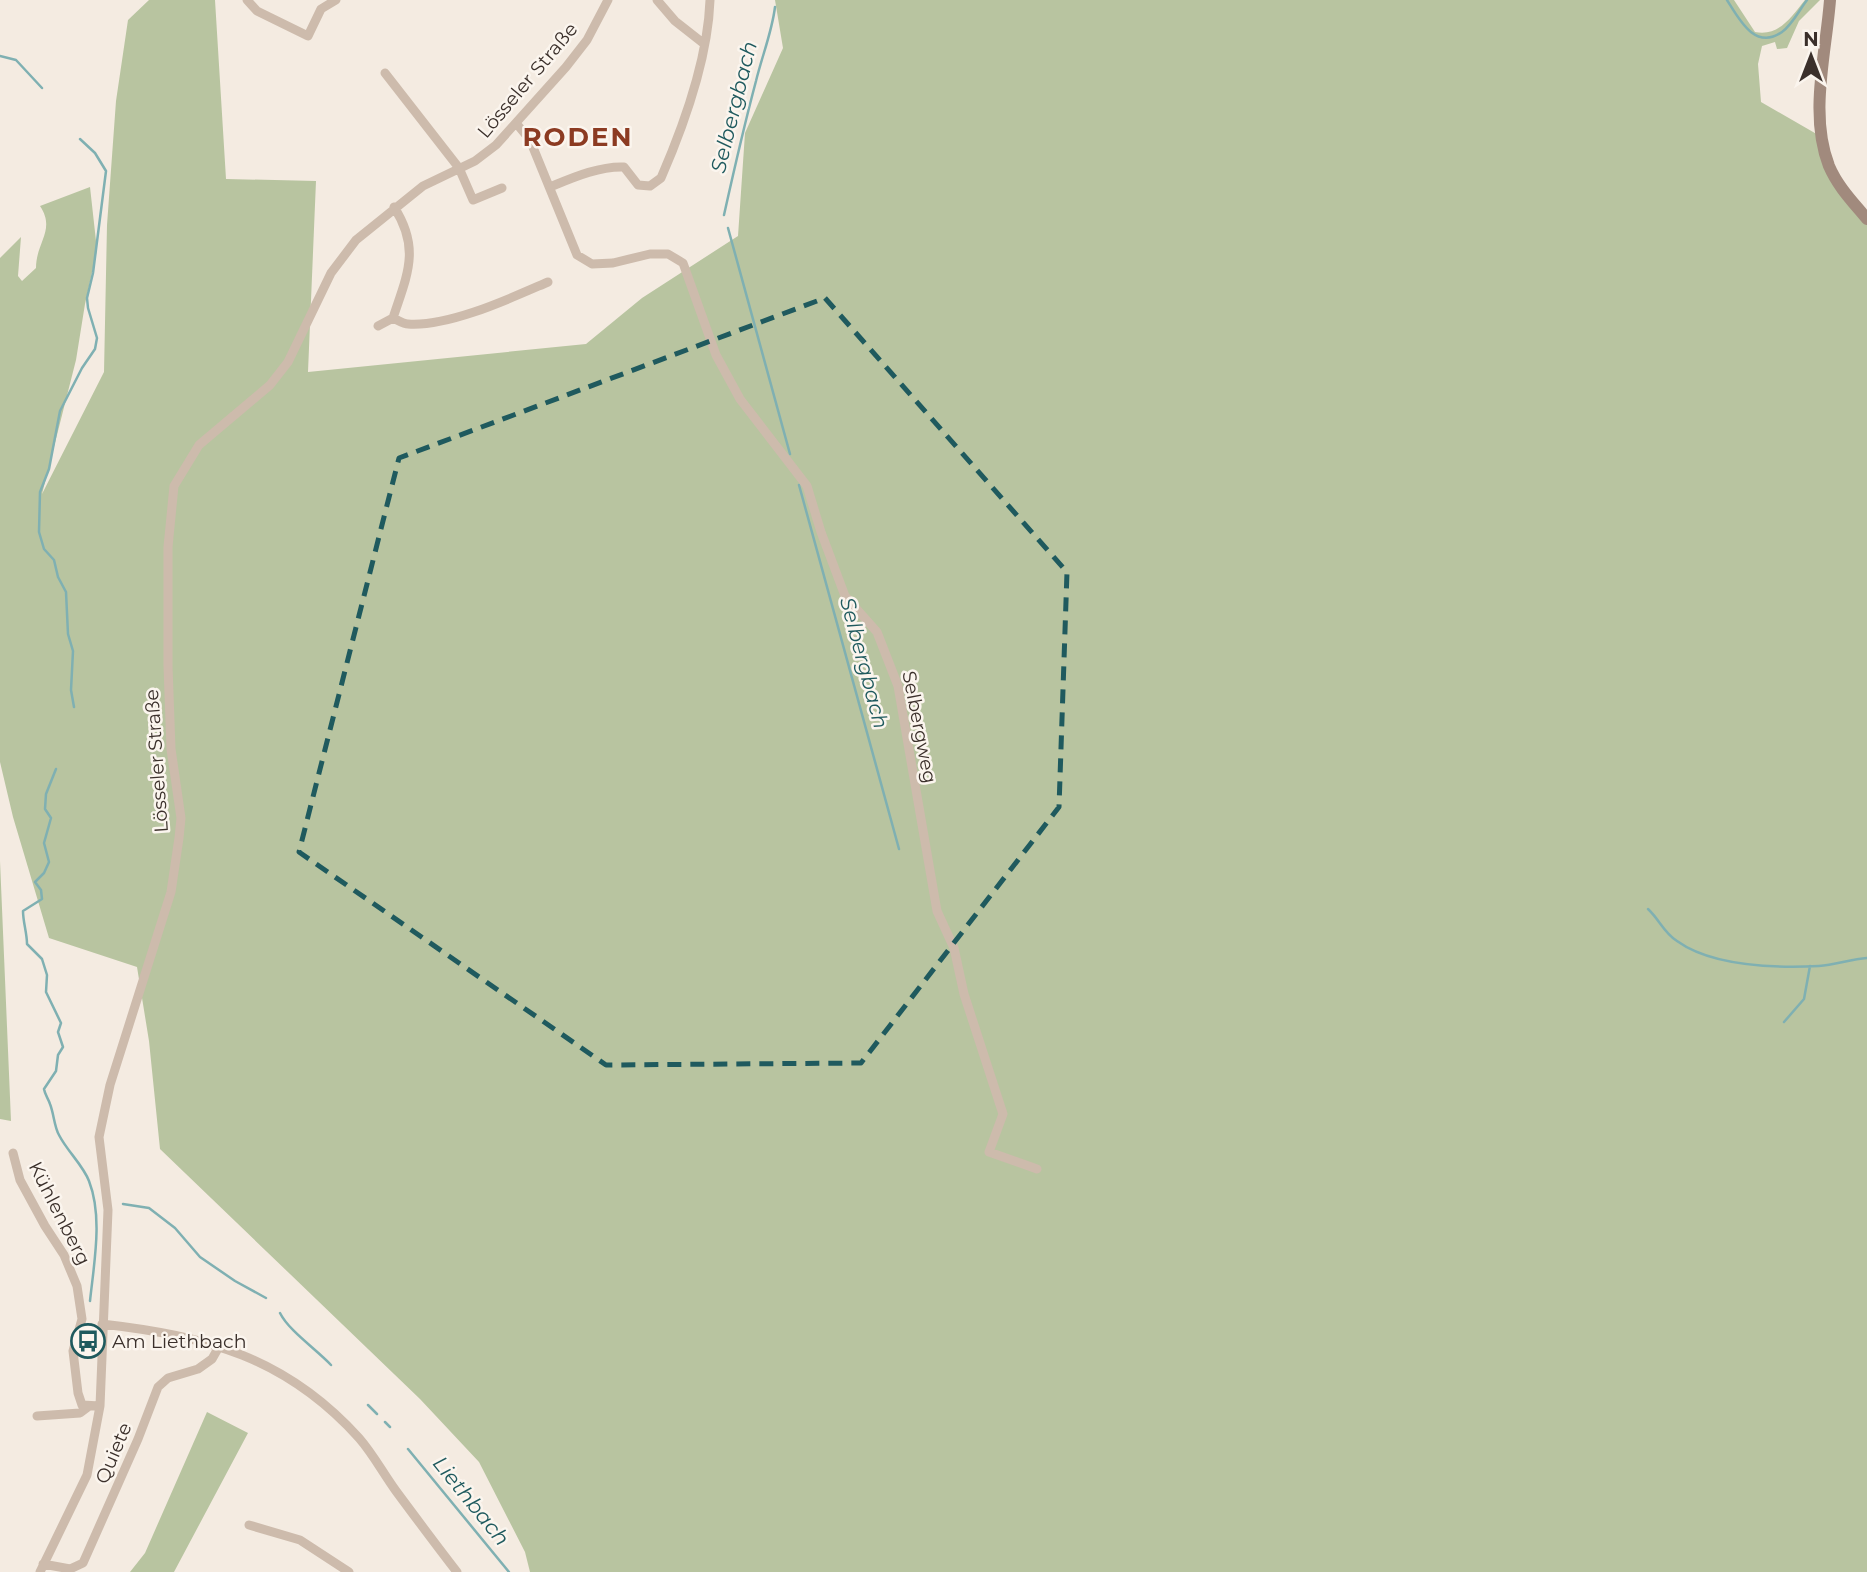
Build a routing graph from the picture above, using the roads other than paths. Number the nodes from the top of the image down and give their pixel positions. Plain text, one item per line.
1 (247, 0) edge
2 (336, 0) edge
3 (608, 0) edge
4 (657, 0) edge
5 (710, 0) edge
6 (1830, 0) edge
7 (704, 43) junction
8 (385, 73) dead end
9 (516, 123) junction
10 (459, 168) junction
11 (550, 187) junction
12 (502, 188) dead end
13 (394, 207) junction
14 (1867, 219) edge
15 (548, 282) dead end
16 (393, 318) junction
17 (378, 326) dead end
18 (13, 1153) dead end
19 (1037, 1169) dead end
20 (102, 1324) junction
21 (220, 1345) junction
22 (100, 1406) junction
23 (88, 1407) junction
24 (37, 1416) dead end
25 (249, 1525) dead end
26 (41, 1568) edge
27 (349, 1572) edge
28 (457, 1572) edge

1 - 2 street
3 - 9 street, Lösseler Straße
4 - 7 street
5 - 7 street
6 - 14 main road
7 - 11 street
8 - 10 street
9 - 10 street, Lösseler Straße
9 - 11 street, Selbergweg
10 - 12 street
10 - 13 street, Lösseler Straße
11 - 19 street, Selbergweg
13 - 16 street
13 - 20 street, Lösseler Straße
15 - 16 street
16 - 17 street
18 - 23 street, Kühlenberg
20 - 21 street
20 - 22 street, Lösseler Straße
21 - 26 street, Quiete
21 - 28 street
22 - 23 street
22 - 26 street, Lösseler Straße
23 - 24 street
25 - 27 street

